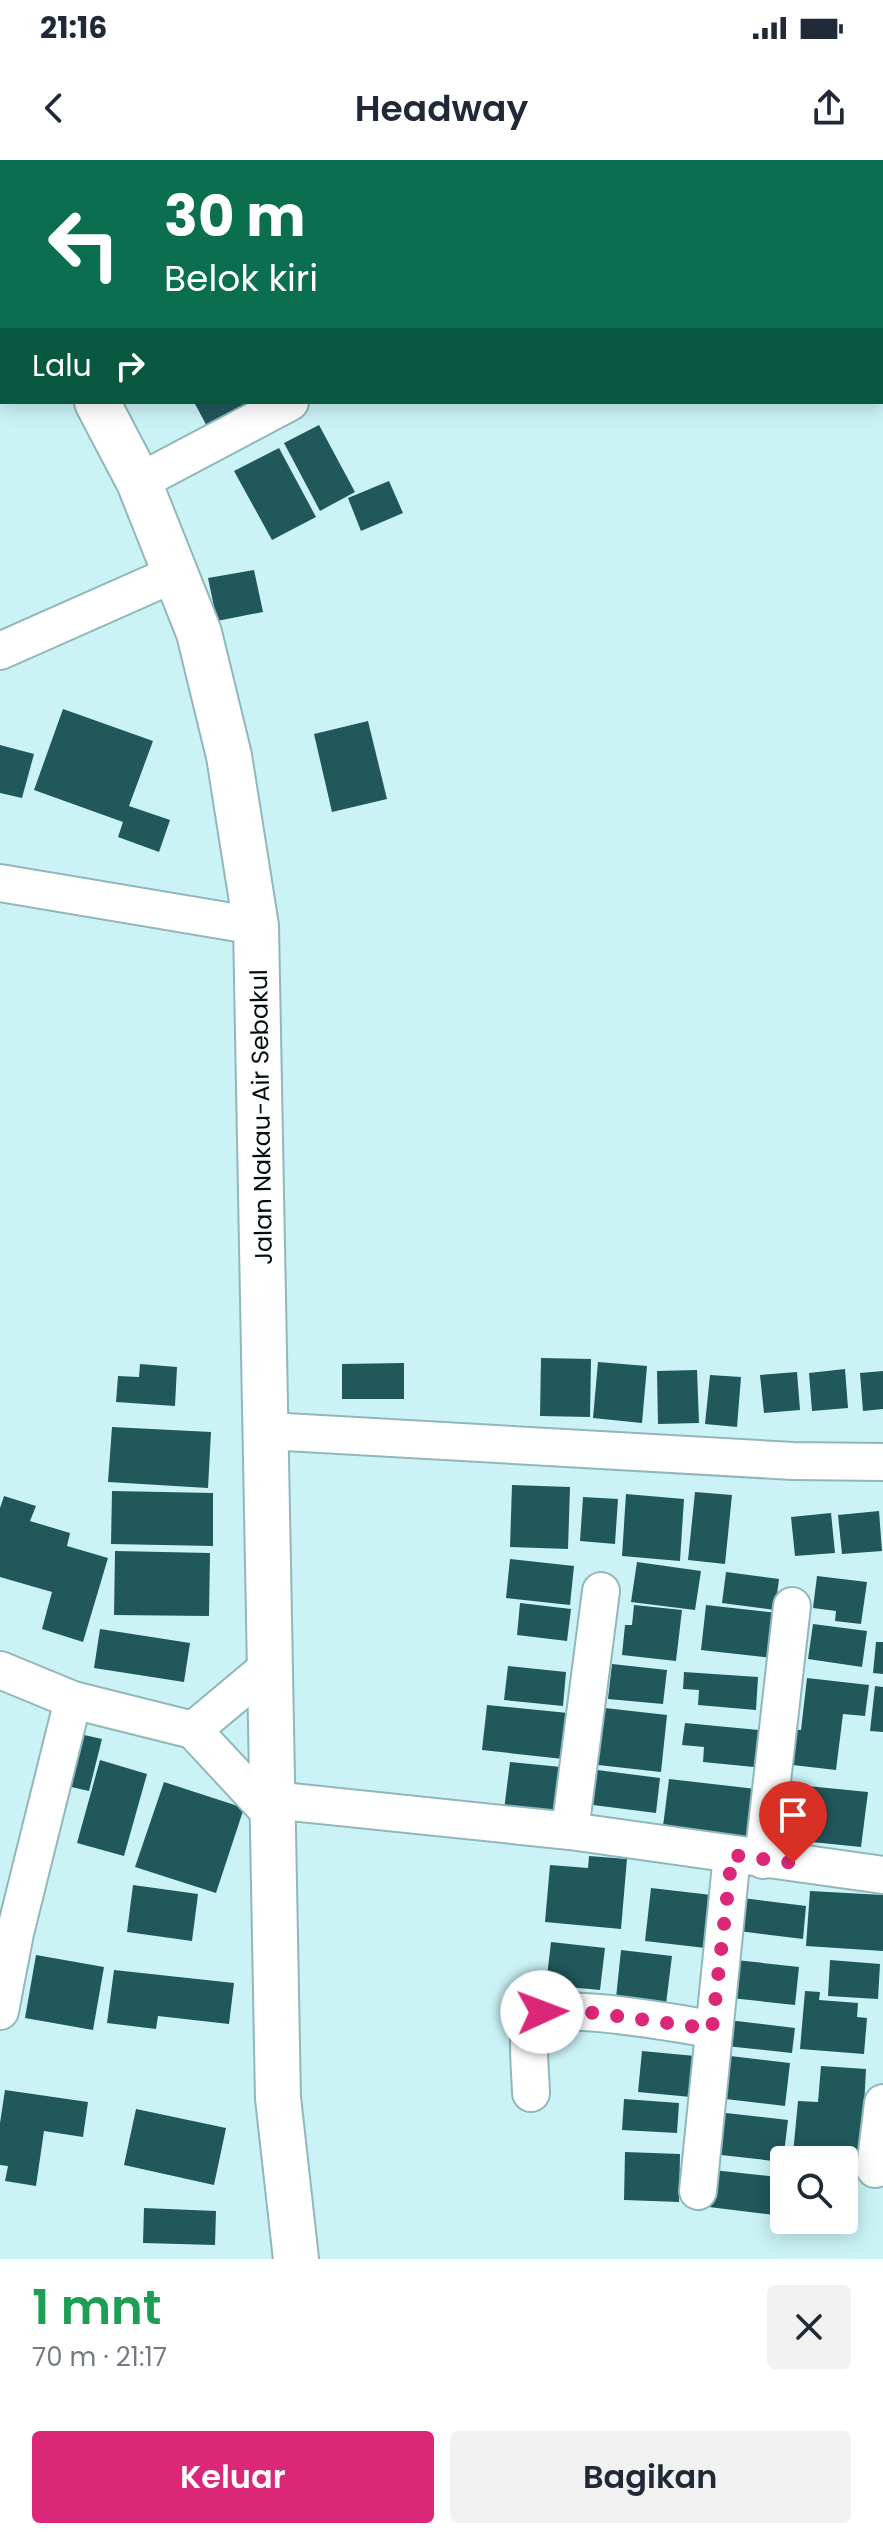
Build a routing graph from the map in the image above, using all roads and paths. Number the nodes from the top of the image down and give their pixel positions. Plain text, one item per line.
1 (98, 404) edge
2 (286, 404) edge
3 (139, 482) junction
4 (176, 573) junction
5 (0, 651) edge
6 (0, 883) edge
7 (256, 926) junction
8 (268, 1431) junction
9 (883, 1462) edge
10 (601, 1591) dead end
11 (792, 1606) dead end
12 (272, 1664) junction
13 (0, 1670) edge
14 (73, 1700) junction
15 (193, 1730) junction
16 (272, 1808) junction
17 (570, 1831) junction
18 (747, 1857) junction
19 (883, 1875) edge
20 (7, 1930) edge
21 (0, 2011) edge
22 (712, 2029) junction
23 (531, 2093) dead end
24 (883, 2103) edge
25 (875, 2169) dead end
26 (698, 2191) dead end
27 (296, 2259) edge

1 - 3 highway, Jalan Nakau-Air Sebakul
2 - 3 street
3 - 4 highway, Jalan Nakau-Air Sebakul
4 - 5 street
4 - 7 highway, Jalan Nakau-Air Sebakul
6 - 7 street
7 - 8 highway, Jalan Nakau-Air Sebakul
8 - 9 street
8 - 12 highway, Jalan Nakau-Air Sebakul
10 - 17 street
11 - 18 street
12 - 15 street
12 - 16 highway, Jalan Nakau-Air Sebakul
13 - 14 street
14 - 15 street
14 - 20 street
15 - 16 street
16 - 17 street
16 - 27 highway, Jalan Nakau-Air Sebakul
17 - 18 street
18 - 19 street
18 - 22 street
20 - 21 street
22 - 23 street
22 - 26 street
24 - 25 street

